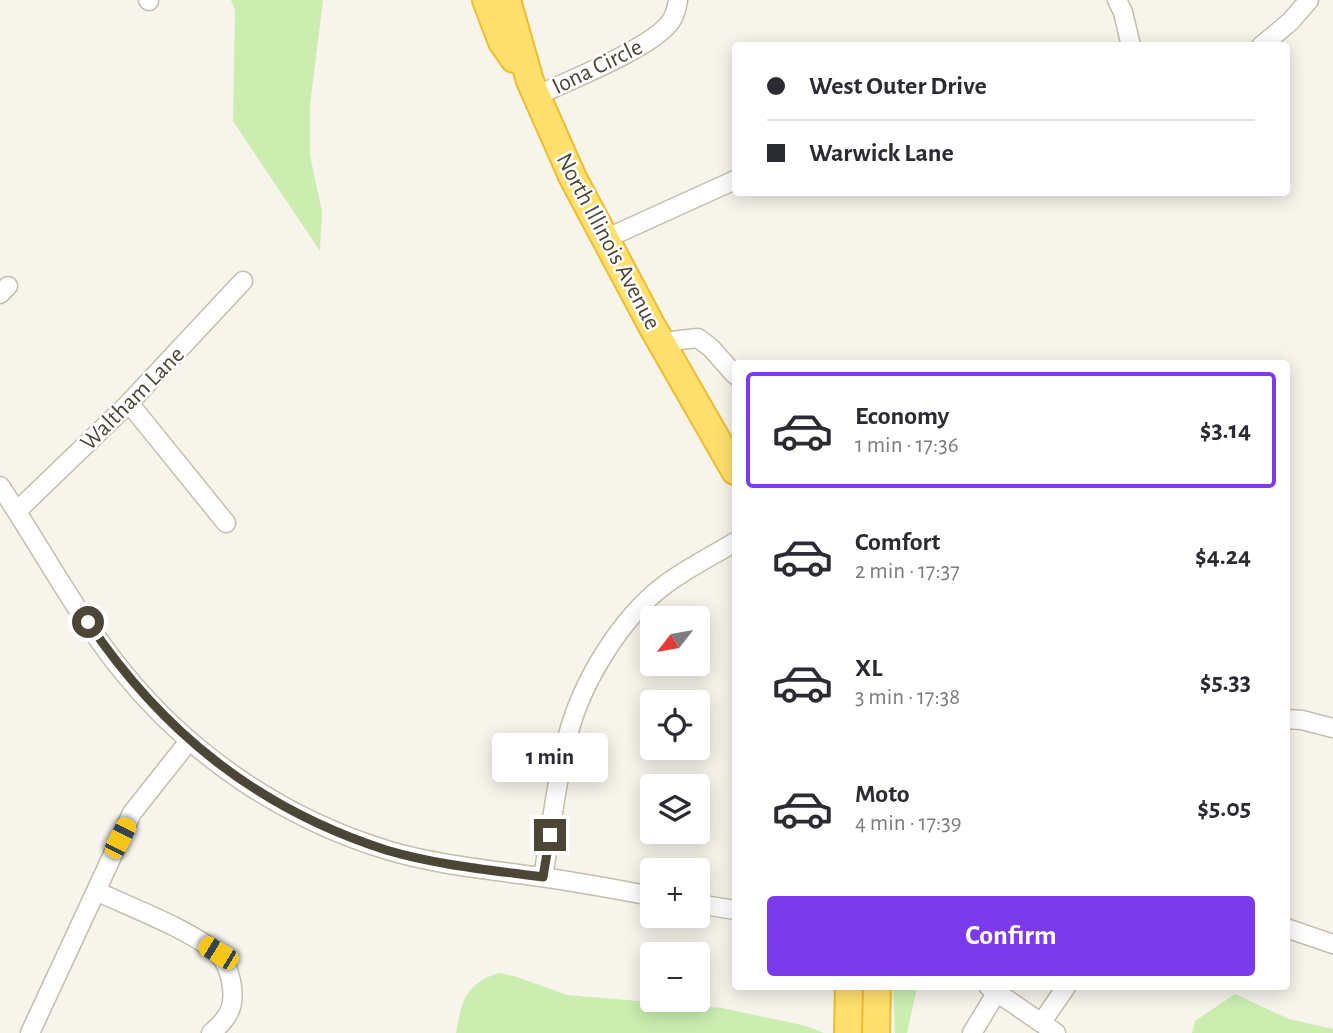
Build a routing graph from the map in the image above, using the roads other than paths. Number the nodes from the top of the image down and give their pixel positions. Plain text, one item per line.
1 (486, 0) edge
2 (507, 0) edge
3 (678, 0) edge
4 (1117, 0) edge
5 (1309, 0) edge
6 (1130, 42) edge
7 (1266, 42) edge
8 (533, 88) junction
9 (732, 181) edge
10 (604, 239) junction
11 (243, 281) dead end
12 (662, 342) junction
13 (732, 372) edge
14 (130, 402) junction
15 (732, 466) edge
16 (0, 486) edge
17 (17, 511) junction
18 (226, 523) dead end
19 (732, 544) edge
20 (1290, 719) edge
21 (1333, 728) edge
22 (189, 741) junction
23 (543, 877) junction
24 (96, 891) junction
25 (640, 894) edge
26 (710, 906) edge
27 (732, 910) edge
28 (1290, 929) edge
29 (1333, 944) edge
30 (849, 990) edge
31 (877, 990) edge
32 (993, 990) edge
33 (994, 990) edge
34 (1065, 990) edge
35 (1049, 1028) edge
36 (30, 1033) edge
37 (211, 1033) edge
38 (848, 1033) edge
39 (876, 1033) edge
40 (972, 1033) edge

1 - 8 highway
2 - 8 highway, North Illinois Avenue
3 - 8 street, Iona Circle
4 - 6 street
5 - 7 street
8 - 10 highway, North Illinois Avenue
9 - 10 street
10 - 12 highway, North Illinois Avenue
11 - 14 street, Waltham Lane
12 - 13 street
12 - 15 highway, North Illinois Avenue
14 - 17 street, Waltham Lane
14 - 18 street
16 - 17 street
17 - 22 street
19 - 23 street
20 - 21 street
22 - 23 street
22 - 24 street
23 - 25 street
24 - 36 street
24 - 37 street
26 - 27 street
28 - 29 street
30 - 38 highway
31 - 39 highway
32 - 40 street
33 - 35 street
34 - 35 street

